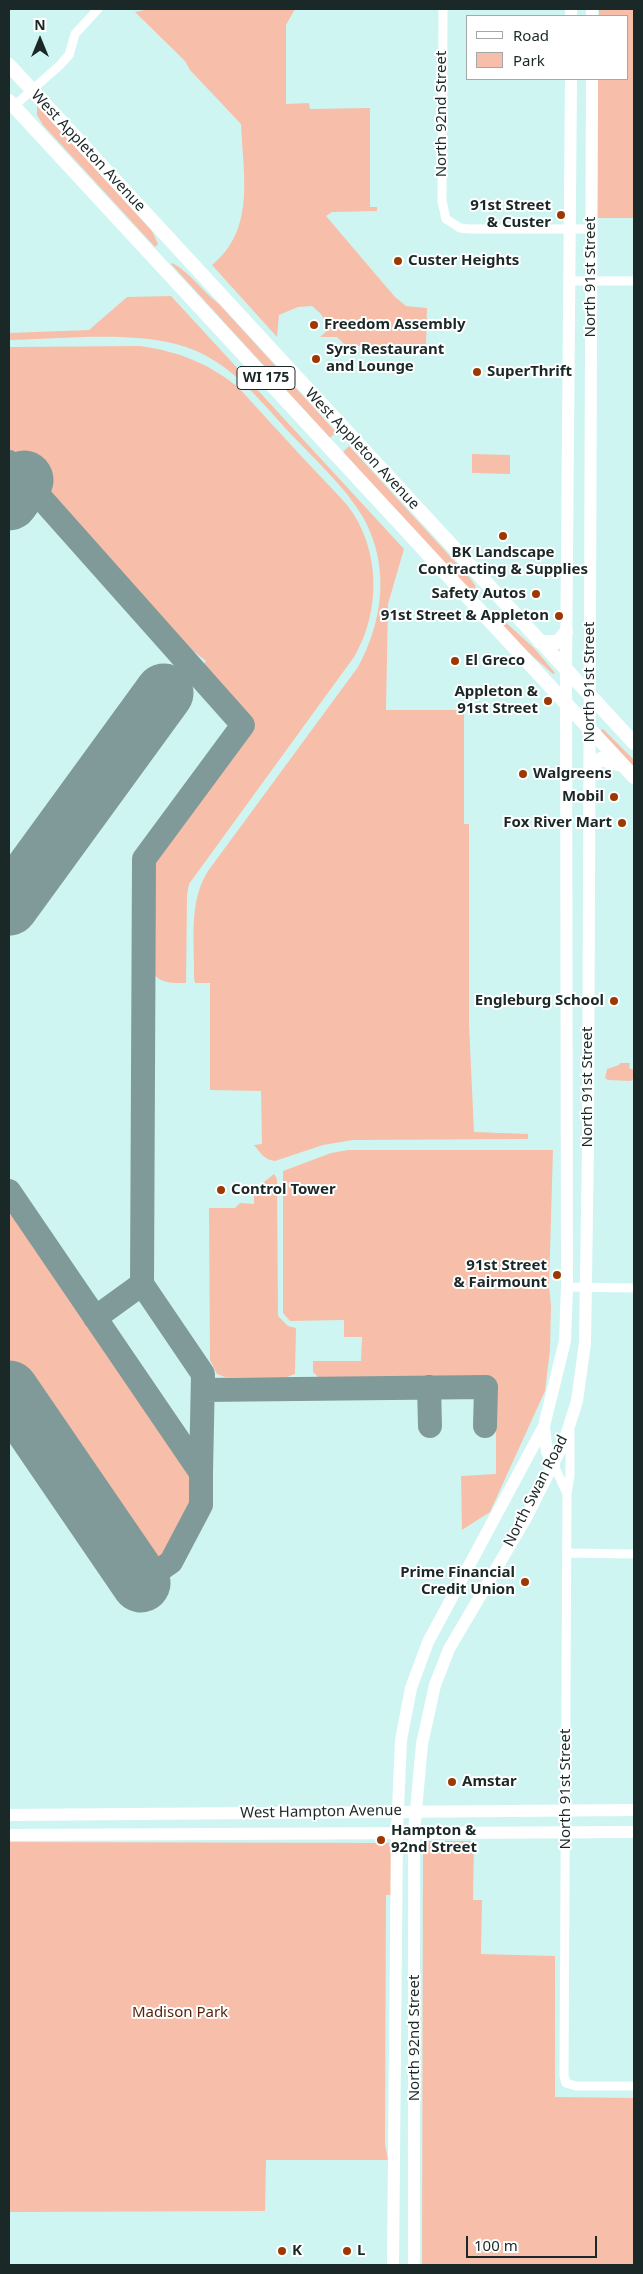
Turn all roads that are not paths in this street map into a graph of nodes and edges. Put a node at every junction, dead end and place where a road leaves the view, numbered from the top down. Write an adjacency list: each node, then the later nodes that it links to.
1 (98, 9): 6 (street)
2 (442, 9): 8 (street, North 92nd Street)
3 (9, 66): 6 (main road, West Appleton Avenue / WI 175)
4 (571, 80): 8 (main road, North 91st Street)
5 (592, 80): 9 (main road, North 91st Street)
6 (32, 91): 7 (street); 14 (main road, West Appleton Avenue / WI 175)
7 (11, 103): 17 (main road, West Appleton Avenue / WI 175)
8 (570, 229): 9 (street); 10 (main road, North 91st Street)
9 (591, 229): 11 (main road, North 91st Street)
10 (569, 281): 11 (street); 13 (main road, North 91st Street)
11 (591, 281): 12 (street); 16 (main road, North 91st Street)
12 (634, 281)
13 (566, 632): 14 (main road); 15 (main road, North 91st Street)
14 (540, 642): 15 (main road, West Appleton Avenue / WI 175)
15 (566, 670): 16 (main road, West Appleton Avenue / WI 175); 17 (main road, North 91st Street)
16 (589, 696): 18 (main road, North 91st Street); 19 (main road, West Appleton Avenue / WI 175)
17 (566, 704): 18 (main road, West Appleton Avenue / WI 175); 22 (main road, North 91st Street)
18 (590, 730): 20 (main road, North 91st Street); 21 (main road, West Appleton Avenue / WI 175)
19 (634, 743)
20 (590, 772): 21 (main road); 23 (main road, North 91st Street)
21 (629, 772)
22 (567, 1287): 23 (street); 26 (main road, North 91st Street)
23 (585, 1287): 24 (street); 25 (main road, North 91st Street)
24 (634, 1288)
25 (570, 1423): 27 (main road, North Swan Road); 28 (street, North 91st Street)
26 (544, 1426): 27 (main road); 32 (main road, North Swan Road)
27 (554, 1465): 28 (street, North 91st Street); 33 (main road, North Swan Road)
28 (567, 1494): 29 (street, North 91st Street)
29 (567, 1553): 30 (street); 34 (street, North 91st Street)
30 (634, 1554)
31 (634, 1810): 34 (main road, West Hampton Avenue)
32 (398, 1811): 33 (main road, West Hampton Avenue); 35 (main road, West Hampton Avenue); 36 (main road, North 92nd Street)
33 (416, 1811): 34 (main road, West Hampton Avenue); 37 (main road, North 92nd Street)
34 (566, 1811): 38 (street, North 91st Street)
35 (9, 1814)
36 (397, 1832): 37 (main road, West Hampton Avenue); 40 (main road, West Hampton Avenue); 42 (main road, North 92nd Street)
37 (414, 1832): 38 (main road, West Hampton Avenue); 43 (main road, North 92nd Street)
38 (566, 1832): 39 (main road, West Hampton Avenue); 41 (street, North 91st Street)
39 (634, 1832)
40 (9, 1835)
41 (634, 2086)
42 (393, 2265)
43 (414, 2265)

